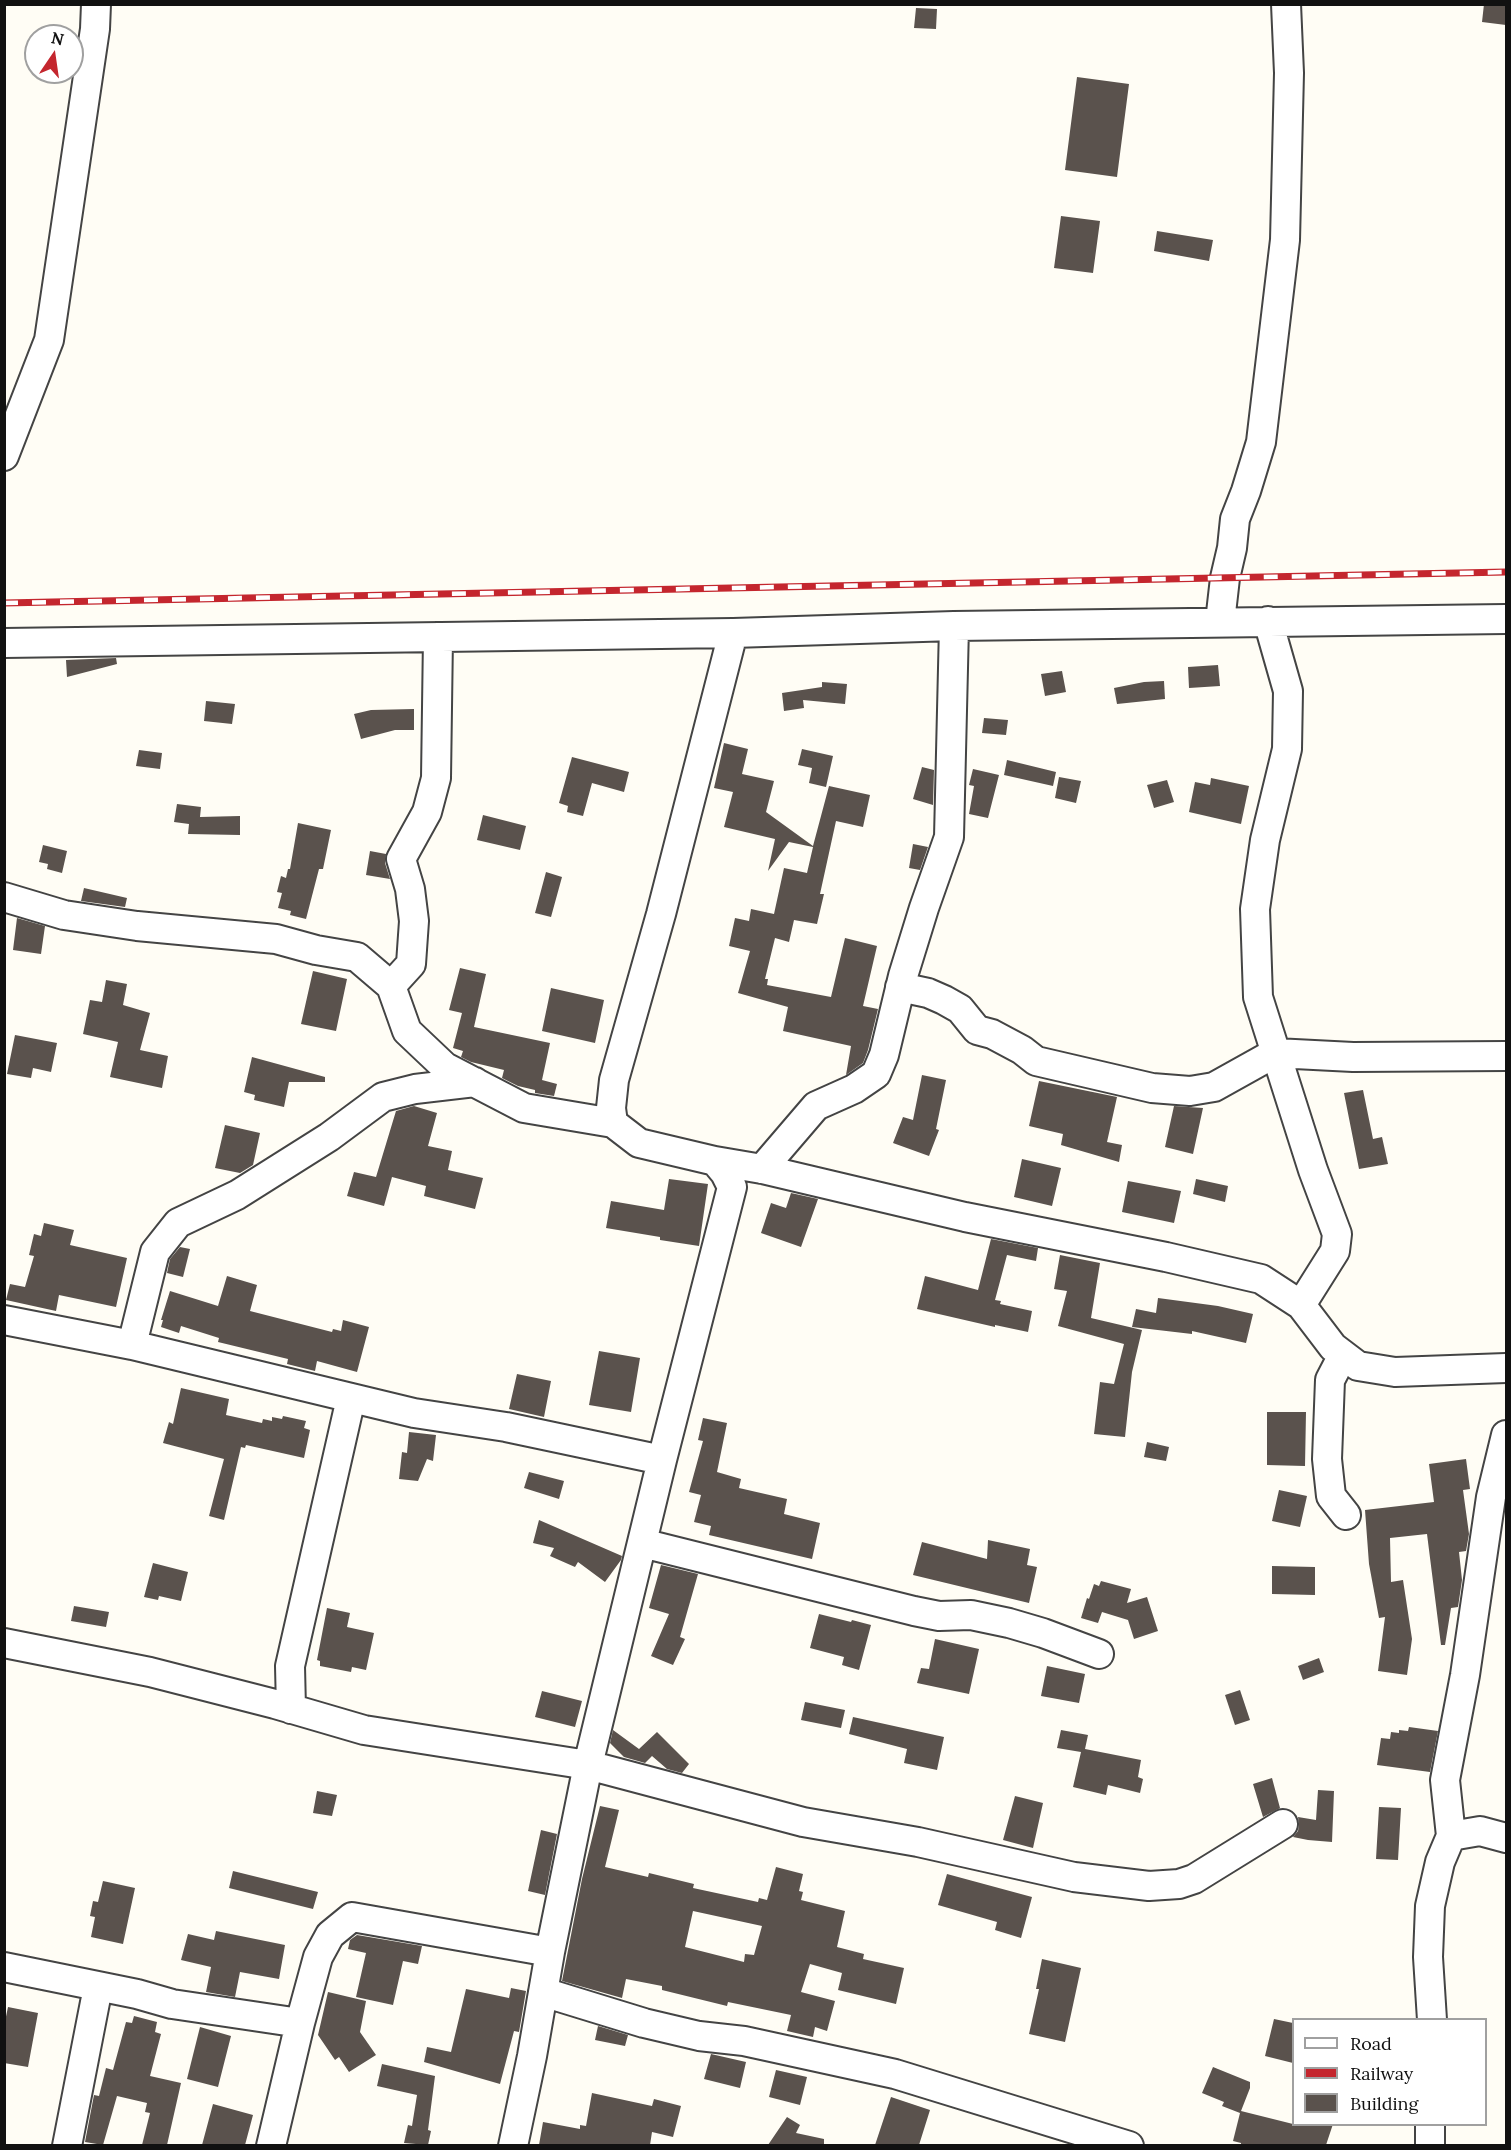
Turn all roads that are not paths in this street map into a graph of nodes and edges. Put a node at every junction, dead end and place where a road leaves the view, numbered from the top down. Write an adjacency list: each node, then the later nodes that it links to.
1 (96, 4): 3 (street)
2 (1286, 4): 6 (street)
3 (4, 456)
4 (1506, 619): 5 (street)
5 (1268, 621): 6 (street); 14 (street)
6 (1220, 622): 7 (street)
7 (954, 626): 8 (street); 13 (street)
8 (733, 633): 9 (street); 17 (street)
9 (438, 637): 10 (street); 12 (street)
10 (4, 643)
11 (4, 897): 12 (street)
12 (391, 986): 16 (street)
13 (900, 987): 14 (street); 19 (street)
14 (1275, 1053): 15 (street); 20 (street)
15 (1506, 1056)
16 (475, 1082): 17 (street); 22 (street)
17 (613, 1123): 18 (street)
18 (715, 1161): 19 (street); 27 (street)
19 (762, 1169): 20 (street)
20 (1301, 1305): 23 (street)
21 (4, 1320): 22 (street)
22 (132, 1345): 25 (street)
23 (1343, 1354): 24 (street); 28 (street)
24 (1506, 1368)
25 (351, 1398): 27 (street); 32 (street)
26 (1506, 1435): 35 (street)
27 (662, 1460): 29 (street)
28 (1346, 1515)
29 (642, 1543): 31 (street); 33 (street)
30 (4, 1643): 32 (street)
31 (1099, 1654)
32 (291, 1708): 33 (street)
33 (588, 1765): 34 (street); 37 (street)
34 (1283, 1824)
35 (1451, 1836): 36 (street); 41 (street)
36 (1506, 1838)
37 (550, 1952): 40 (street); 42 (street)
38 (4, 1967): 39 (street)
39 (98, 1987): 42 (street); 45 (street)
40 (543, 1992): 44 (street); 47 (street)
41 (1432, 2018)
42 (300, 2023): 46 (street)
43 (1430, 2126): 48 (street)
44 (1111, 2143)
45 (67, 2145)
46 (271, 2145)
47 (513, 2145)
48 (1430, 2145)

